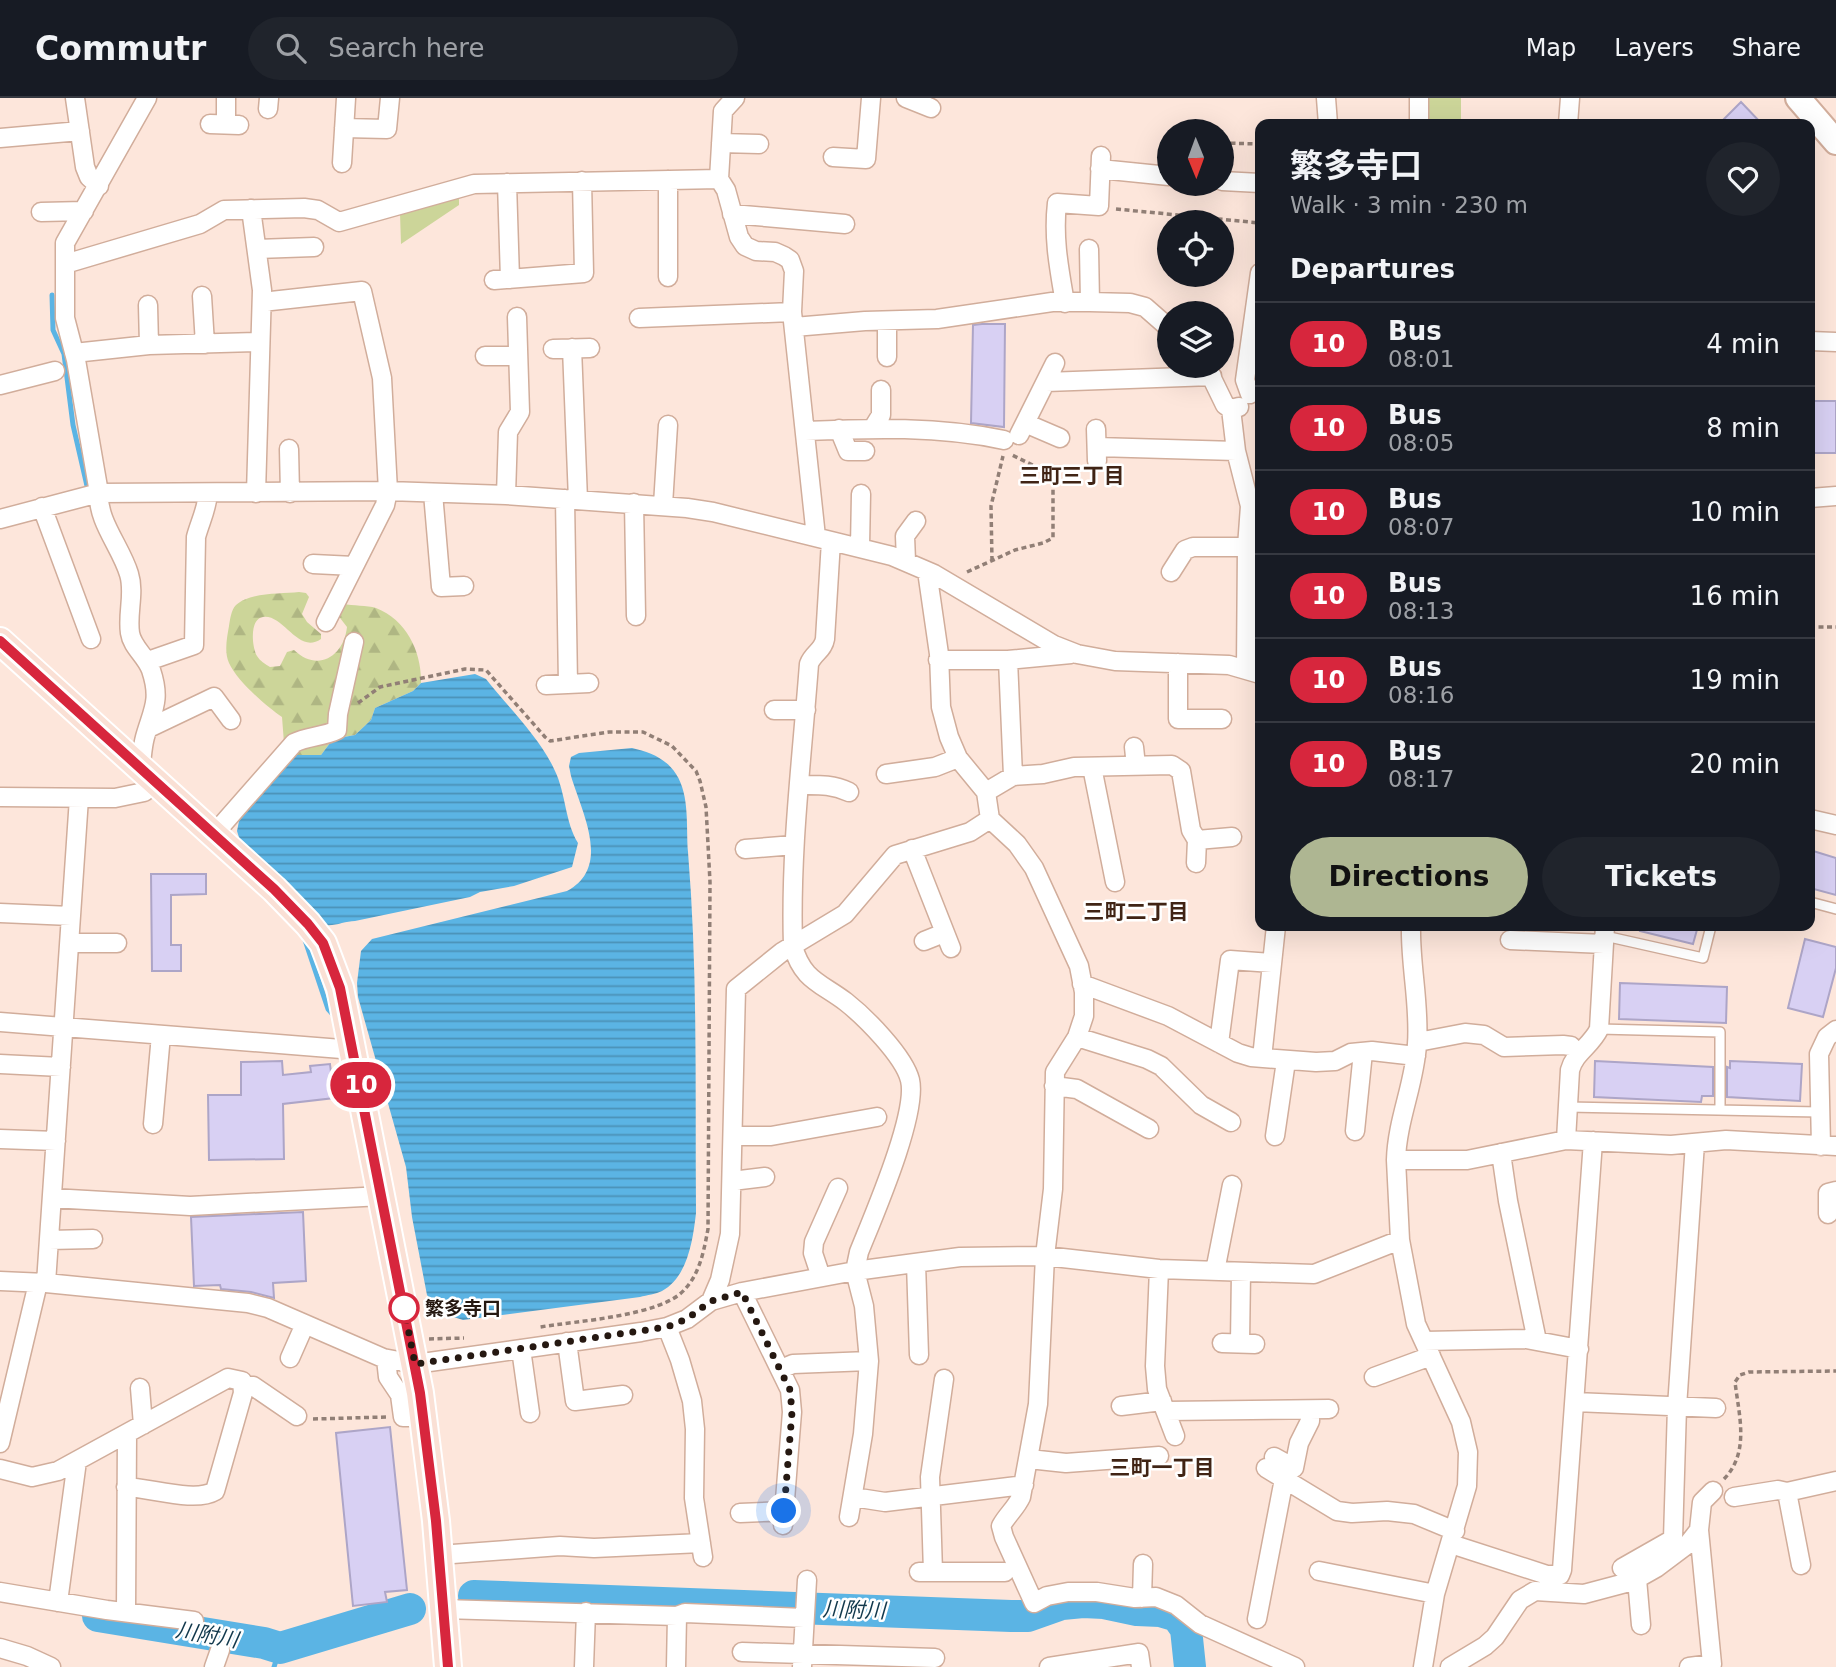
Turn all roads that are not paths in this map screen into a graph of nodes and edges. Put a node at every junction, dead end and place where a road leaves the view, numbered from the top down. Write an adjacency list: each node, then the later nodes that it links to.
1 (75, 98): 20 (street)
2 (147, 98): 34 (street)
3 (226, 98): 18 (street)
4 (346, 98): 19 (street)
5 (390, 98): 19 (street)
6 (735, 98): 23 (street)
7 (871, 98): 25 (street)
8 (906, 98): 13 (street)
9 (1419, 98): 15 (street)
10 (1570, 98): 16 (street)
11 (1798, 98): 17 (main road)
12 (1331, 99): 14 (street)
13 (931, 108)
14 (1329, 119)
15 (1419, 119)
16 (1568, 119)
17 (1828, 123): 22 (main road)
18 (225, 124)
19 (344, 128): 26 (street)
20 (80, 131): 21 (street); 34 (street)
21 (0, 138)
22 (1836, 142)
23 (721, 143): 24 (street); 28 (street)
24 (759, 144)
25 (833, 158)
26 (342, 163)
27 (1157, 174): 48 (street)
28 (719, 179): 29 (street); 38 (street)
29 (667, 180): 30 (street); 44 (street)
30 (582, 181): 32 (street); 32 (street)
31 (1234, 182): 33 (street)
32 (508, 183): 35 (street)
33 (1255, 183)
34 (99, 186): 36 (street)
35 (251, 209): 41 (street); 43 (street)
36 (84, 211): 37 (street); 43 (street)
37 (41, 212)
38 (732, 214): 39 (street); 54 (street)
39 (845, 224)
40 (314, 247): 41 (street)
41 (257, 249): 46 (street)
42 (1089, 249): 47 (street)
43 (65, 264): 62 (street)
44 (668, 277)
45 (202, 296): 59 (street)
46 (262, 302): 57 (street); 85 (street)
47 (1090, 302): 48 (street); 52 (street)
48 (1065, 303): 55 (street)
49 (148, 306): 60 (street)
50 (1255, 309): 73 (street)
51 (517, 317): 64 (street)
52 (1157, 317)
53 (639, 318): 54 (street)
54 (793, 320): 55 (street); 78 (street)
55 (887, 321): 65 (street)
56 (1815, 341): 58 (street)
57 (260, 342): 59 (street); 88 (street)
58 (1836, 342)
59 (205, 344): 60 (street)
60 (149, 345): 62 (street)
61 (553, 349): 95 (street)
62 (74, 353): 86 (street)
63 (485, 356): 64 (street)
64 (518, 356): 92 (street)
65 (887, 357)
66 (1055, 363): 70 (street)
67 (55, 371): 71 (street)
68 (1157, 375): 70 (street)
69 (1212, 378): 74 (street)
70 (1046, 382): 79 (street)
71 (0, 385)
72 (881, 390): 76 (street)
73 (1255, 390): 74 (street)
74 (1231, 409): 84 (street)
75 (668, 425): 97 (street)
76 (873, 428): 77 (street); 79 (street)
77 (839, 429): 78 (street); 83 (street)
78 (805, 431): 101 (street)
79 (1016, 433): 80 (street)
80 (1060, 438)
81 (1097, 446): 84 (street)
82 (289, 449): 89 (street)
83 (865, 451)
84 (1236, 451): 103 (street)
85 (388, 491): 89 (street); 90 (street); 106 (street)
86 (99, 493): 87 (street); 98 (street); 118 (street)
87 (208, 493): 88 (street); 118 (street)
88 (256, 493): 89 (street)
89 (290, 493)
90 (433, 493): 92 (street); 109 (street)
91 (861, 494): 102 (street)
92 (506, 495): 95 (street)
93 (1836, 496): 94 (street)
94 (1815, 498)
95 (572, 499): 96 (street); 121 (street)
96 (634, 503): 97 (street); 110 (street)
97 (663, 506): 101 (street)
98 (41, 508): 99 (street); 112 (street)
99 (0, 519)
100 (916, 521): 104 (street)
101 (823, 539): 102 (street); 125 (street)
102 (860, 547): 104 (street)
103 (1247, 547): 108 (street); 120 (street)
104 (906, 561): 107 (street)
105 (313, 564): 106 (street)
106 (354, 566): 111 (street)
107 (931, 572): 115 (street); 116 (street)
108 (1171, 572)
109 (464, 586)
110 (636, 616)
111 (326, 622)
112 (91, 639)
113 (0, 641): 135 (main road)
114 (354, 642): 144 (street)
115 (1077, 654): 117 (street); 119 (street)
116 (938, 660): 117 (street); 130 (street)
117 (1008, 660): 134 (street)
118 (148, 661): 128 (street)
119 (1178, 663): 120 (street); 126 (street)
120 (1253, 671)
121 (568, 684): 122 (street); 123 (street)
122 (589, 684)
123 (546, 685)
124 (775, 710): 125 (street)
125 (806, 710): 136 (street)
126 (1222, 719)
127 (231, 720): 128 (street)
128 (149, 728): 135 (street)
129 (1134, 747): 131 (street)
130 (958, 758): 133 (street); 138 (street)
131 (1136, 766): 132 (street); 146 (street)
132 (1092, 767): 134 (street); 151 (street)
133 (886, 774)
134 (1013, 776): 138 (street)
135 (148, 777): 140 (street); 144 (main road)
136 (800, 785): 137 (street); 147 (street)
137 (849, 792)
138 (986, 792): 141 (street)
139 (0, 797): 140 (street)
140 (79, 798): 155 (street)
141 (990, 819): 149 (street); 166 (street)
142 (1815, 820): 143 (street)
143 (1836, 825)
144 (214, 834): 175 (main road)
145 (1232, 837): 146 (street)
146 (1197, 840): 150 (street)
147 (794, 845): 148 (street); 164 (street)
148 (745, 849)
149 (912, 849): 161 (street); 164 (street)
150 (1196, 863)
151 (1115, 882)
152 (1815, 903): 153 (lane)
153 (1836, 909)
154 (0, 913): 155 (street)
155 (71, 916): 162 (street)
156 (1275, 931): 165 (street)
157 (1410, 931): 174 (street)
158 (1710, 931): 159 (lane)
159 (1605, 935): 160 (street); 169 (street)
160 (1510, 940)
161 (924, 941)
162 (70, 943): 163 (street); 168 (street)
163 (117, 943)
164 (793, 946): 191 (street); 215 (street)
165 (1272, 963): 173 (street); 178 (street)
166 (1082, 984): 172 (street); 173 (street)
167 (0, 1022): 168 (street)
168 (64, 1027): 171 (street); 181 (street)
169 (1599, 1029): 177 (street); 184 (lane)
170 (1836, 1030): 185 (street)
171 (161, 1035): 175 (street); 188 (street)
172 (1077, 1037): 182 (street); 187 (street)
173 (1219, 1043): 178 (street)
174 (1417, 1049): 176 (street); 177 (street); 200 (street)
175 (354, 1050): 206 (main road)
176 (1363, 1052): 179 (street); 190 (street)
177 (1578, 1053): 183 (street)
178 (1262, 1058): 179 (street)
179 (1286, 1060): 192 (street)
180 (0, 1064): 181 (street)
181 (61, 1067): 195 (street)
182 (1054, 1086): 189 (street); 212 (street)
183 (1568, 1107): 184 (lane); 194 (street)
184 (1720, 1110): 185 (lane)
185 (1820, 1112): 198 (street)
186 (877, 1117): 191 (street)
187 (1231, 1122)
188 (153, 1124)
189 (1149, 1129)
190 (1355, 1131)
191 (733, 1136): 202 (street)
192 (1275, 1136)
193 (0, 1139): 195 (street)
194 (1566, 1140): 196 (street); 199 (street)
195 (56, 1141): 207 (street)
196 (1593, 1142): 197 (street); 230 (street)
197 (1695, 1143): 198 (street); 246 (street)
198 (1828, 1146)
199 (1502, 1153): 200 (street); 225 (street)
200 (1396, 1160): 211 (street)
201 (765, 1177): 202 (street)
202 (732, 1181): 222 (street)
203 (1232, 1185): 216 (street)
204 (838, 1188): 218 (street)
205 (1836, 1191): 208 (street)
206 (382, 1196): 207 (street); 235 (main road)
207 (52, 1198): 210 (street)
208 (1828, 1214)
209 (93, 1239): 210 (street)
210 (49, 1240): 220 (street)
211 (1400, 1240): 217 (street); 228 (street)
212 (1045, 1256): 213 (street); 214 (street); 256 (street)
213 (916, 1263): 215 (street); 231 (street)
214 (1159, 1269): 216 (street); 245 (street)
215 (855, 1271): 218 (street); 234 (street)
216 (1215, 1271): 217 (street)
217 (1241, 1272): 227 (street)
218 (821, 1277): 221 (street)
219 (0, 1281): 220 (street)
220 (42, 1283): 223 (street); 242 (street)
221 (742, 1292): 222 (street); 236 (street)
222 (711, 1301): 224 (street)
223 (305, 1324): 232 (street); 233 (street)
224 (667, 1327): 226 (street); 272 (street)
225 (1537, 1341): 228 (street); 230 (street)
226 (567, 1342): 229 (street); 241 (street)
227 (1239, 1343)
228 (1428, 1348): 237 (street); 271 (street)
229 (521, 1349): 235 (street); 248 (street)
230 (1579, 1349): 243 (street)
231 (919, 1354)
232 (290, 1358)
233 (386, 1359): 235 (street); 250 (street)
234 (869, 1361): 236 (street); 266 (street)
235 (415, 1364): 250 (main road)
236 (780, 1369): 268 (street)
237 (1374, 1377)
238 (944, 1379): 265 (street)
239 (244, 1385): 249 (street); 251 (street); 262 (street)
240 (140, 1388): 251 (street)
241 (623, 1395)
242 (6, 1396): 254 (street)
243 (1575, 1402): 246 (street); 271 (street)
244 (1121, 1406): 245 (street)
245 (1164, 1406): 253 (street); 259 (street)
246 (1677, 1406): 247 (street); 275 (street)
247 (1716, 1408)
248 (530, 1413)
249 (298, 1416)
250 (413, 1417): 272 (main road)
251 (143, 1425): 252 (street)
252 (127, 1434): 257 (street); 262 (street)
253 (1175, 1436)
254 (0, 1443)
255 (1159, 1457): 256 (street)
256 (1029, 1459): 261 (street)
257 (77, 1461): 258 (street); 284 (street)
258 (0, 1469)
259 (1284, 1479): 271 (street); 283 (street)
260 (1836, 1481): 264 (street)
261 (1024, 1485): 265 (street); 282 (street)
262 (126, 1487): 286 (street)
263 (1713, 1491): 270 (street)
264 (1787, 1492): 267 (street); 274 (street)
265 (929, 1496): 266 (street); 277 (street)
266 (853, 1497): 269 (street)
267 (1734, 1497)
268 (740, 1513)
269 (849, 1517)
270 (1699, 1530): 278 (street); 306 (street)
271 (1453, 1538): 281 (street)
272 (439, 1555): 285 (main road)
273 (1143, 1564): 282 (street)
274 (1801, 1565)
275 (1622, 1568)
276 (1319, 1571): 281 (street)
277 (995, 1577)
278 (1637, 1578): 291 (street); 305 (street)
279 (807, 1580): 288 (street)
280 (0, 1592): 284 (street)
281 (1436, 1594): 304 (street)
282 (1142, 1598): 303 (street)
283 (1242, 1599)
284 (58, 1602): 286 (street)
285 (443, 1609): 287 (street); 298 (main road)
286 (126, 1612): 290 (street)
287 (586, 1612): 289 (street); 299 (street)
288 (805, 1612): 289 (street); 294 (street)
289 (677, 1616): 300 (street)
290 (194, 1621)
291 (1641, 1625)
292 (0, 1648): 297 (street)
293 (742, 1652): 294 (street)
294 (802, 1661): 296 (street)
295 (927, 1661): 296 (street)
296 (866, 1662)
297 (51, 1667)
298 (447, 1667)
299 (584, 1667)
300 (676, 1667)
301 (1049, 1667): 302 (street)
302 (1141, 1667)
303 (1295, 1667)
304 (1423, 1667)
305 (1450, 1667)
306 (1689, 1667)

